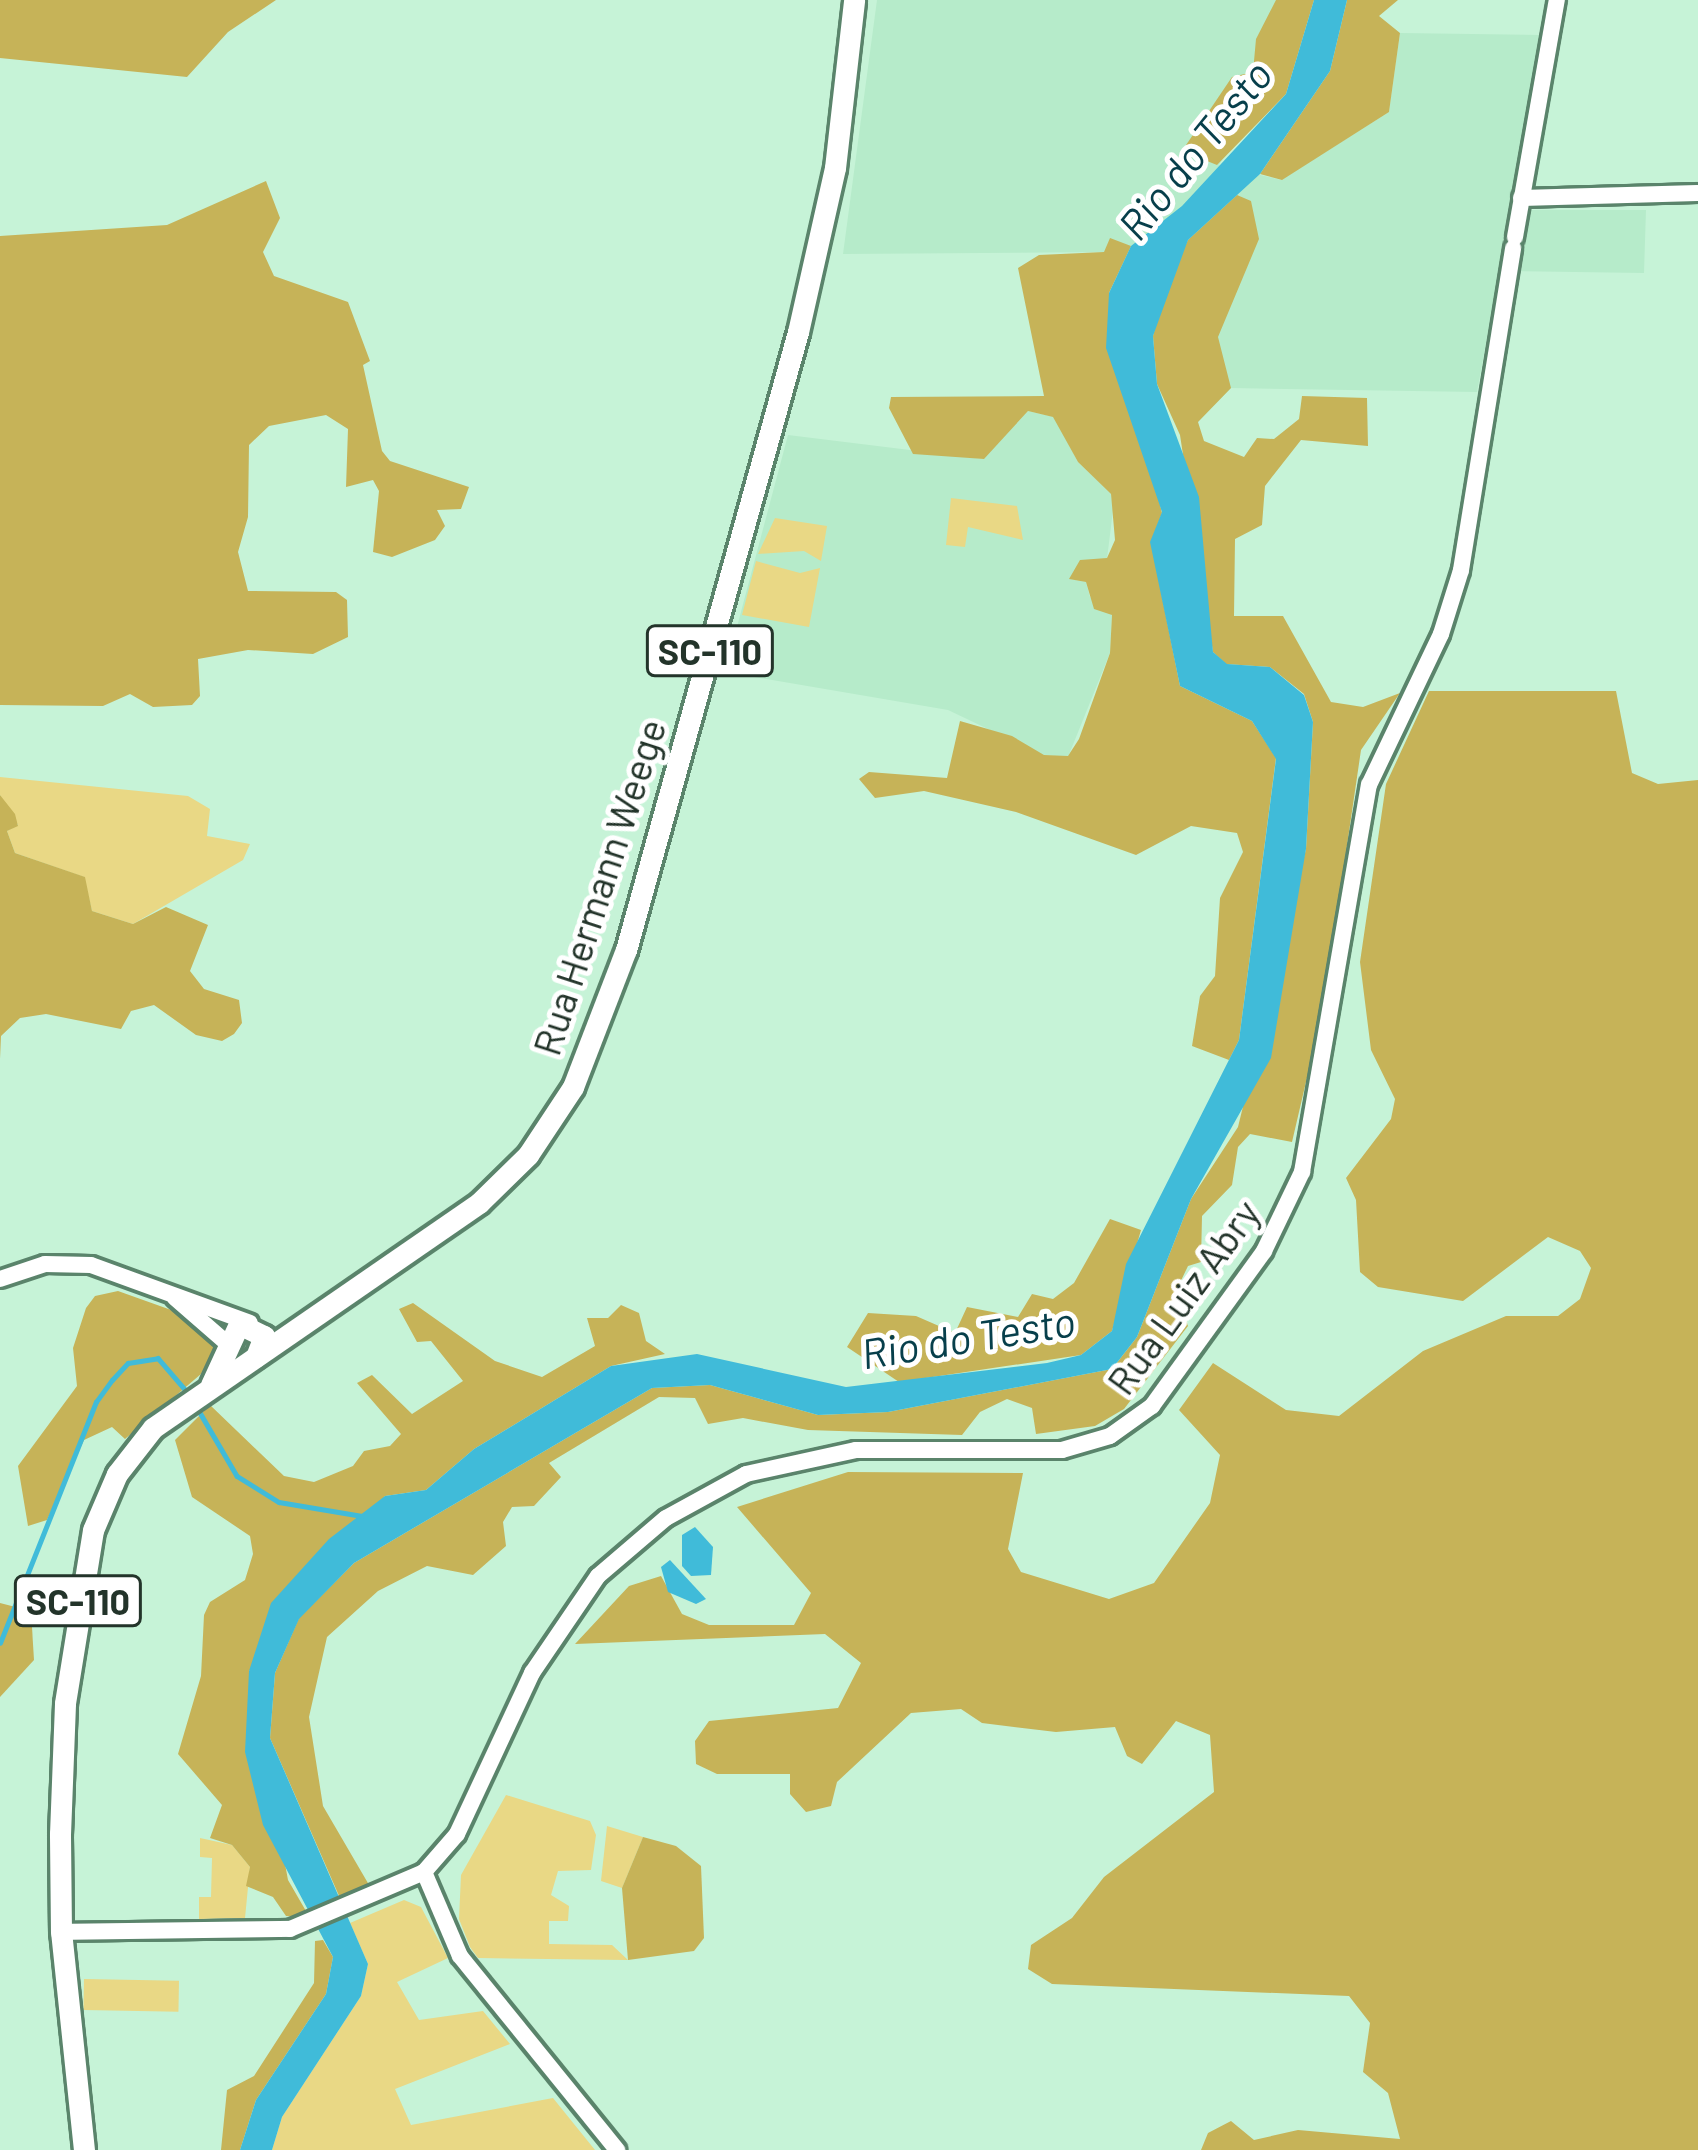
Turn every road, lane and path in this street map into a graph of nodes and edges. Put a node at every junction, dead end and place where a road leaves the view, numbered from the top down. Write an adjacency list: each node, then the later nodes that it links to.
1 (854, 0): 8 (main road, Rua Hermann Weege / SC-110)
2 (1557, 0): 4 (street, Rua Luiz Abry)
3 (1698, 193): 4 (street)
4 (1521, 198): 12 (street, Rua Luiz Abry)
5 (0, 1279): 6 (street)
6 (155, 1283): 7 (street); 9 (street)
7 (254, 1324): 8 (main road); 9 (main road); 10 (main road)
8 (300, 1326): 10 (main road, Rua Hermann Weege / SC-110)
9 (228, 1344): 10 (main road); 11 (main road, SC-110)
10 (256, 1357): 11 (main road, Rua Hermann Weege / SC-110)
11 (199, 1394): 13 (main road, SC-110)
12 (424, 1872): 13 (street); 15 (street)
13 (61, 1933): 14 (main road, SC-110)
14 (84, 2150)
15 (617, 2150)

